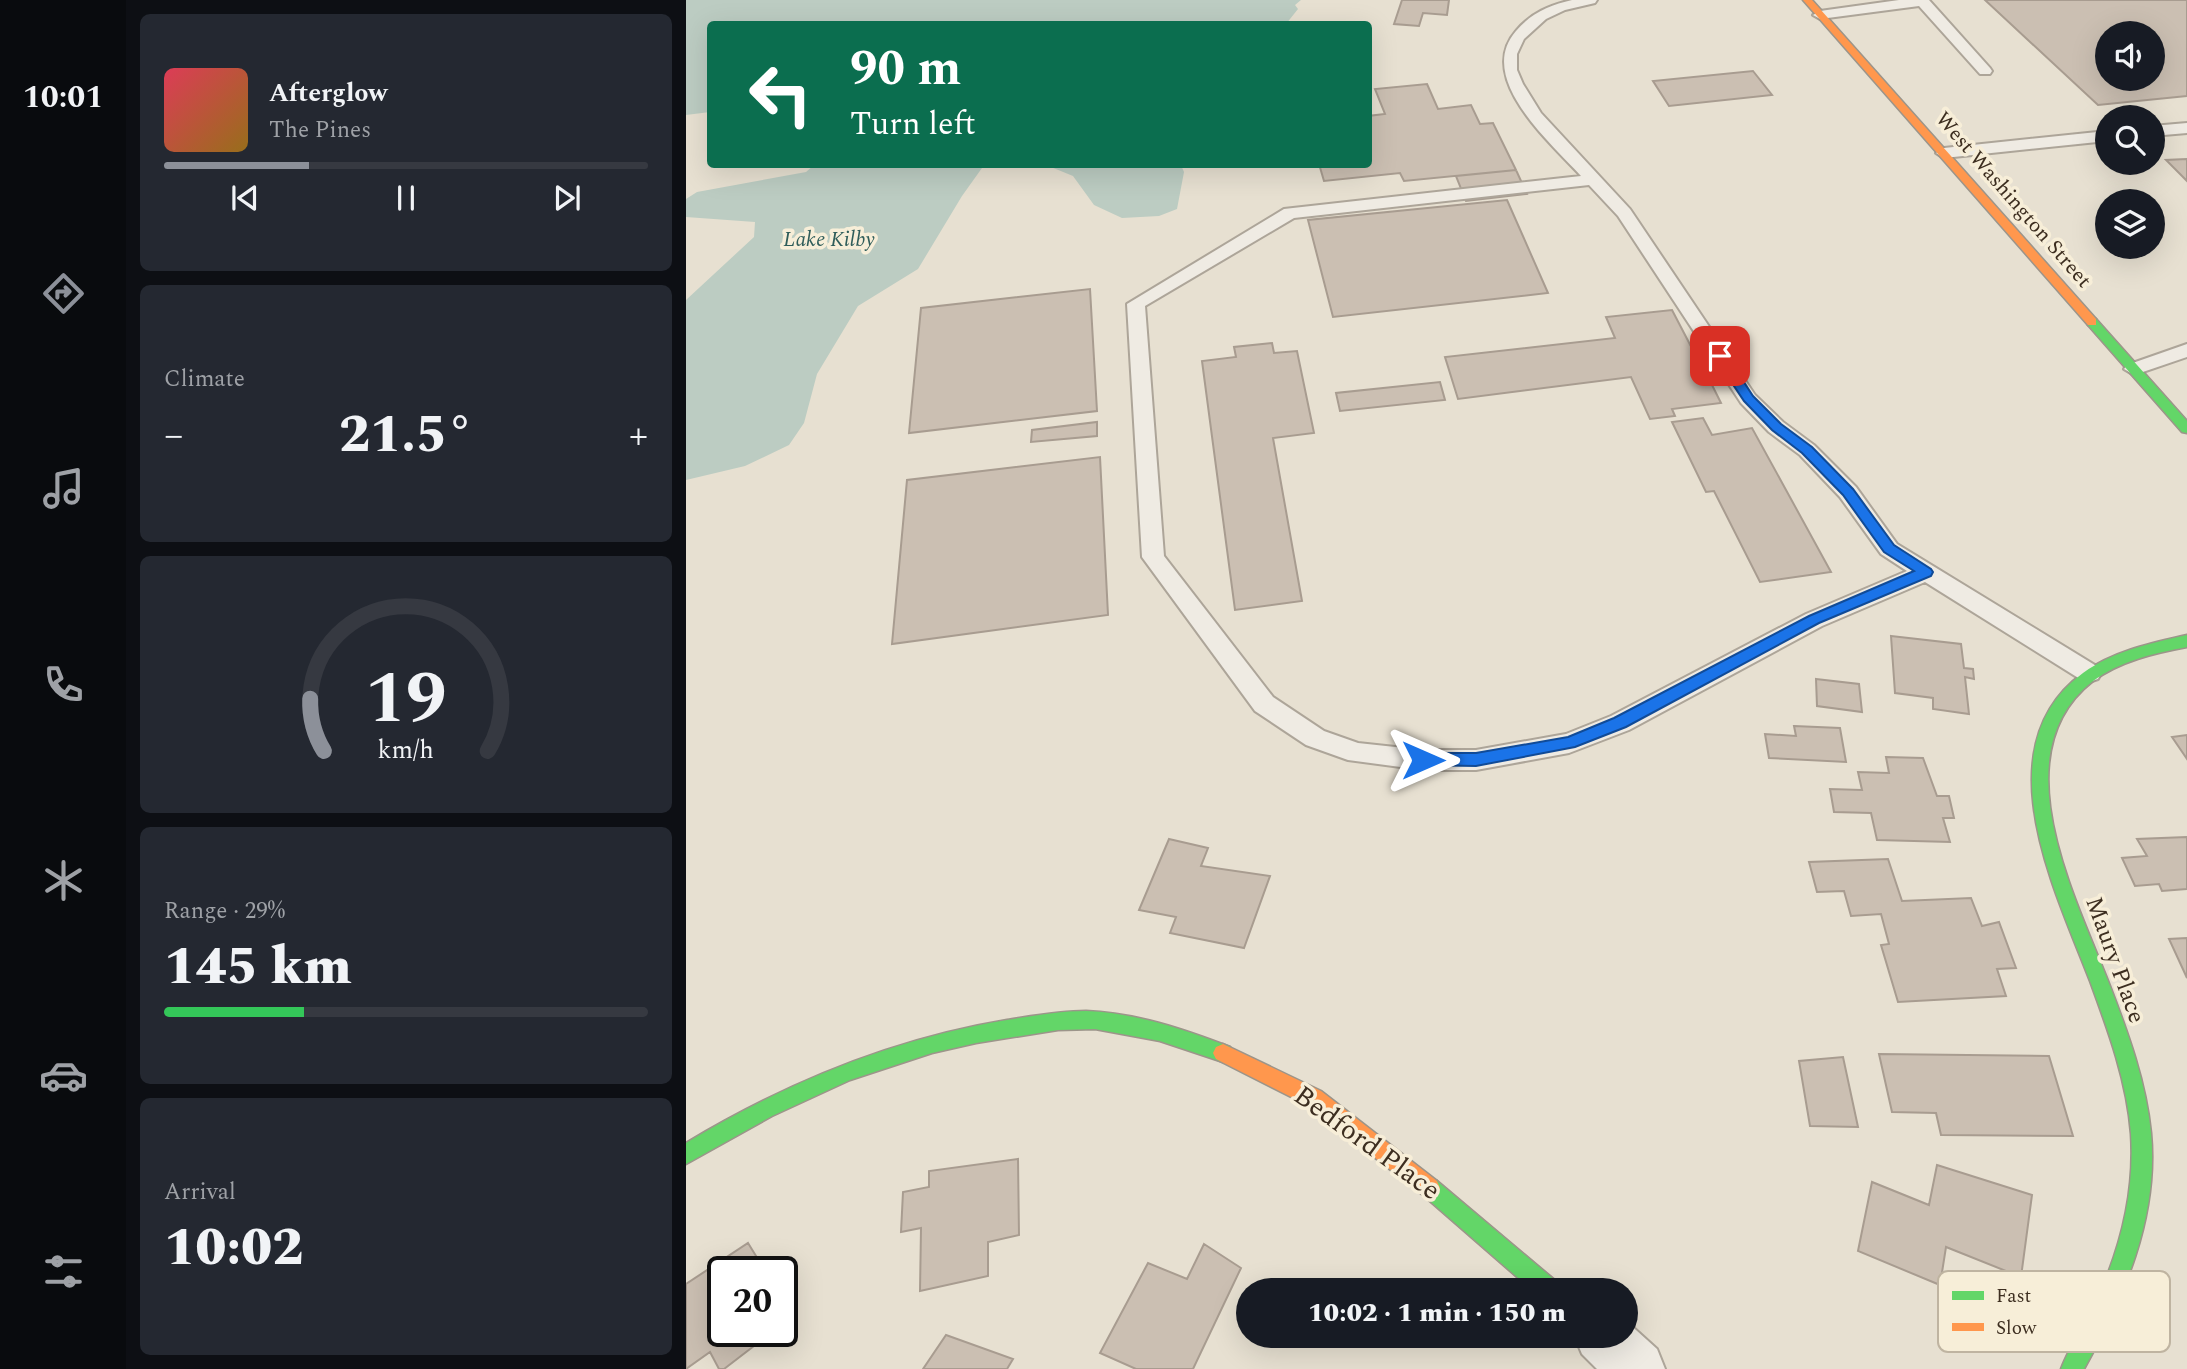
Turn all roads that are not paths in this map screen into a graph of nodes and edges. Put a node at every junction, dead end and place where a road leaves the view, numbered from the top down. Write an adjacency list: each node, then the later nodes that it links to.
1 (1590, 0): 10 (lane)
2 (1807, 0): 4 (street, West Washington Street)
3 (1921, 1): 4 (lane); 5 (lane)
4 (1820, 15): 9 (street, West Washington Street)
5 (1984, 71)
6 (2187, 128): 7 (lane)
7 (2165, 130)
8 (2095, 137): 9 (lane)
9 (1944, 153): 12 (street, West Washington Street)
10 (1595, 179): 14 (lane); 14 (lane)
11 (2187, 350): 12 (lane)
12 (2134, 369): 13 (street, West Washington Street)
13 (2187, 429)
14 (1926, 572): 16 (lane)
15 (2187, 641): 16 (street, Maury Place)
16 (2089, 673): 18 (street, Maury Place)
17 (686, 1154): 19 (street, Bedford Place)
18 (2119, 1271)
19 (1535, 1278)
20 (1615, 1348): 22 (street)
21 (2080, 1352): 23 (street, Maury Place)
22 (1637, 1369)
23 (2072, 1369)

